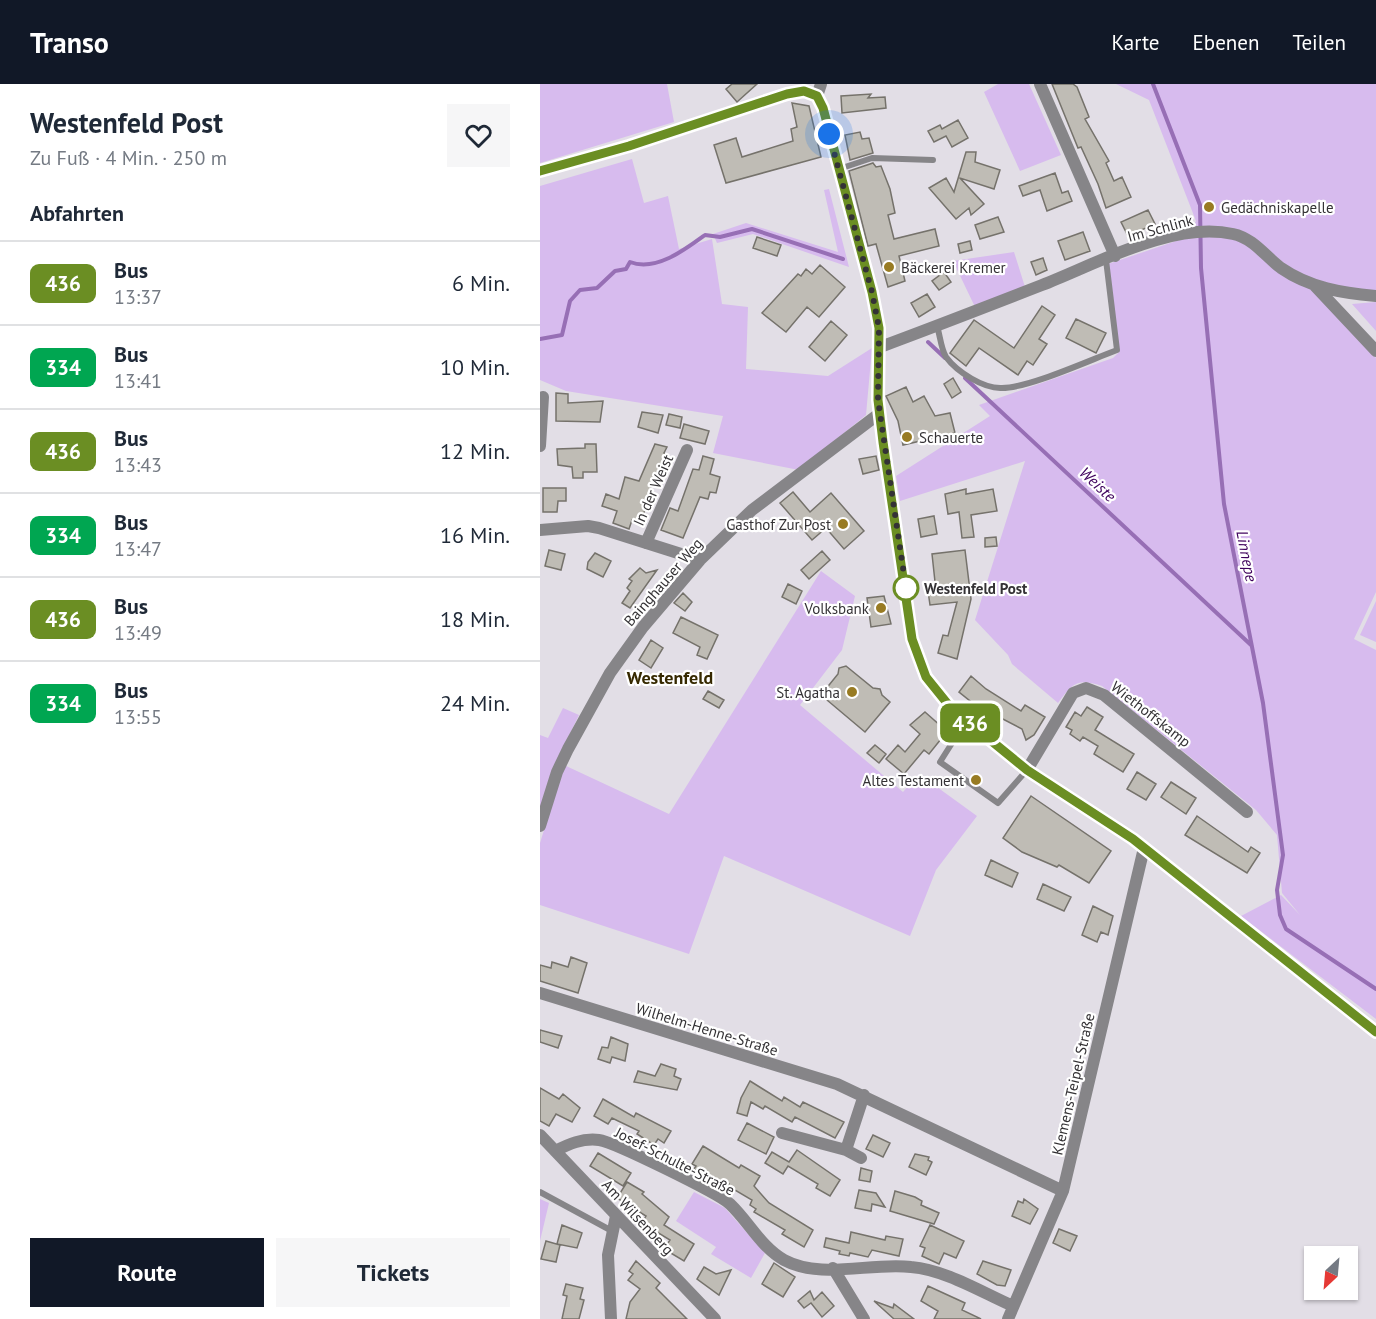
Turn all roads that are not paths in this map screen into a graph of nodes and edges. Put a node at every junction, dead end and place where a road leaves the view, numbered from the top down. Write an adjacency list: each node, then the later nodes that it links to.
1 (1040, 84): 6 (street, Im Schlink)
2 (819, 90): 4 (main road); 5 (main road)
3 (933, 160): 4 (lane)
4 (838, 169): 10 (main road)
5 (540, 171)
6 (1110, 258): 7 (street, Im Schlink); 9 (street, Im Schlink); 9 (lane)
7 (1315, 286): 8 (street, Im Schlink); 11 (street)
8 (1376, 296)
9 (937, 326): 10 (street, Im Schlink)
10 (880, 347): 13 (main road)
11 (1376, 351)
12 (543, 397): 14 (street)
13 (880, 413): 18 (street, Bainghauser Weg); 19 (main road)
14 (540, 446)
15 (687, 450): 17 (street, In der Weist)
16 (540, 530): 17 (street, In der Weist)
17 (646, 543): 18 (street, In der Weist)
18 (699, 560): 22 (street, Bainghauser Weg)
19 (967, 720): 20 (main road); 20 (lane)
20 (1027, 770): 21 (street, Wiethoffskamp); 23 (main road)
21 (1247, 812)
22 (540, 826)
23 (1144, 848): 25 (main road); 32 (street, Klemens-Teipel-Straße)
24 (540, 993): 26 (street, Wilhelm-Henne-Straße)
25 (1376, 1032)
26 (864, 1095): 30 (street); 32 (street, Wilhelm-Henne-Straße)
27 (782, 1133): 30 (street)
28 (540, 1136): 29 (street, Am Wilsenberg)
29 (555, 1150): 34 (street, Am Wilsenberg); 36 (street, Josef-Schulte-Straße)
30 (846, 1150): 31 (street)
31 (861, 1158)
32 (1062, 1191): 37 (street, Klemens-Teipel-Straße)
33 (540, 1192): 35 (lane)
34 (616, 1216): 35 (street); 39 (street, Am Wilsenberg)
35 (612, 1231): 38 (street)
36 (833, 1268): 37 (street, Josef-Schulte-Straße); 40 (street)
37 (1013, 1306): 41 (street, Klemens-Teipel-Straße)
38 (611, 1319)
39 (715, 1319)
40 (864, 1319)
41 (1008, 1319)

